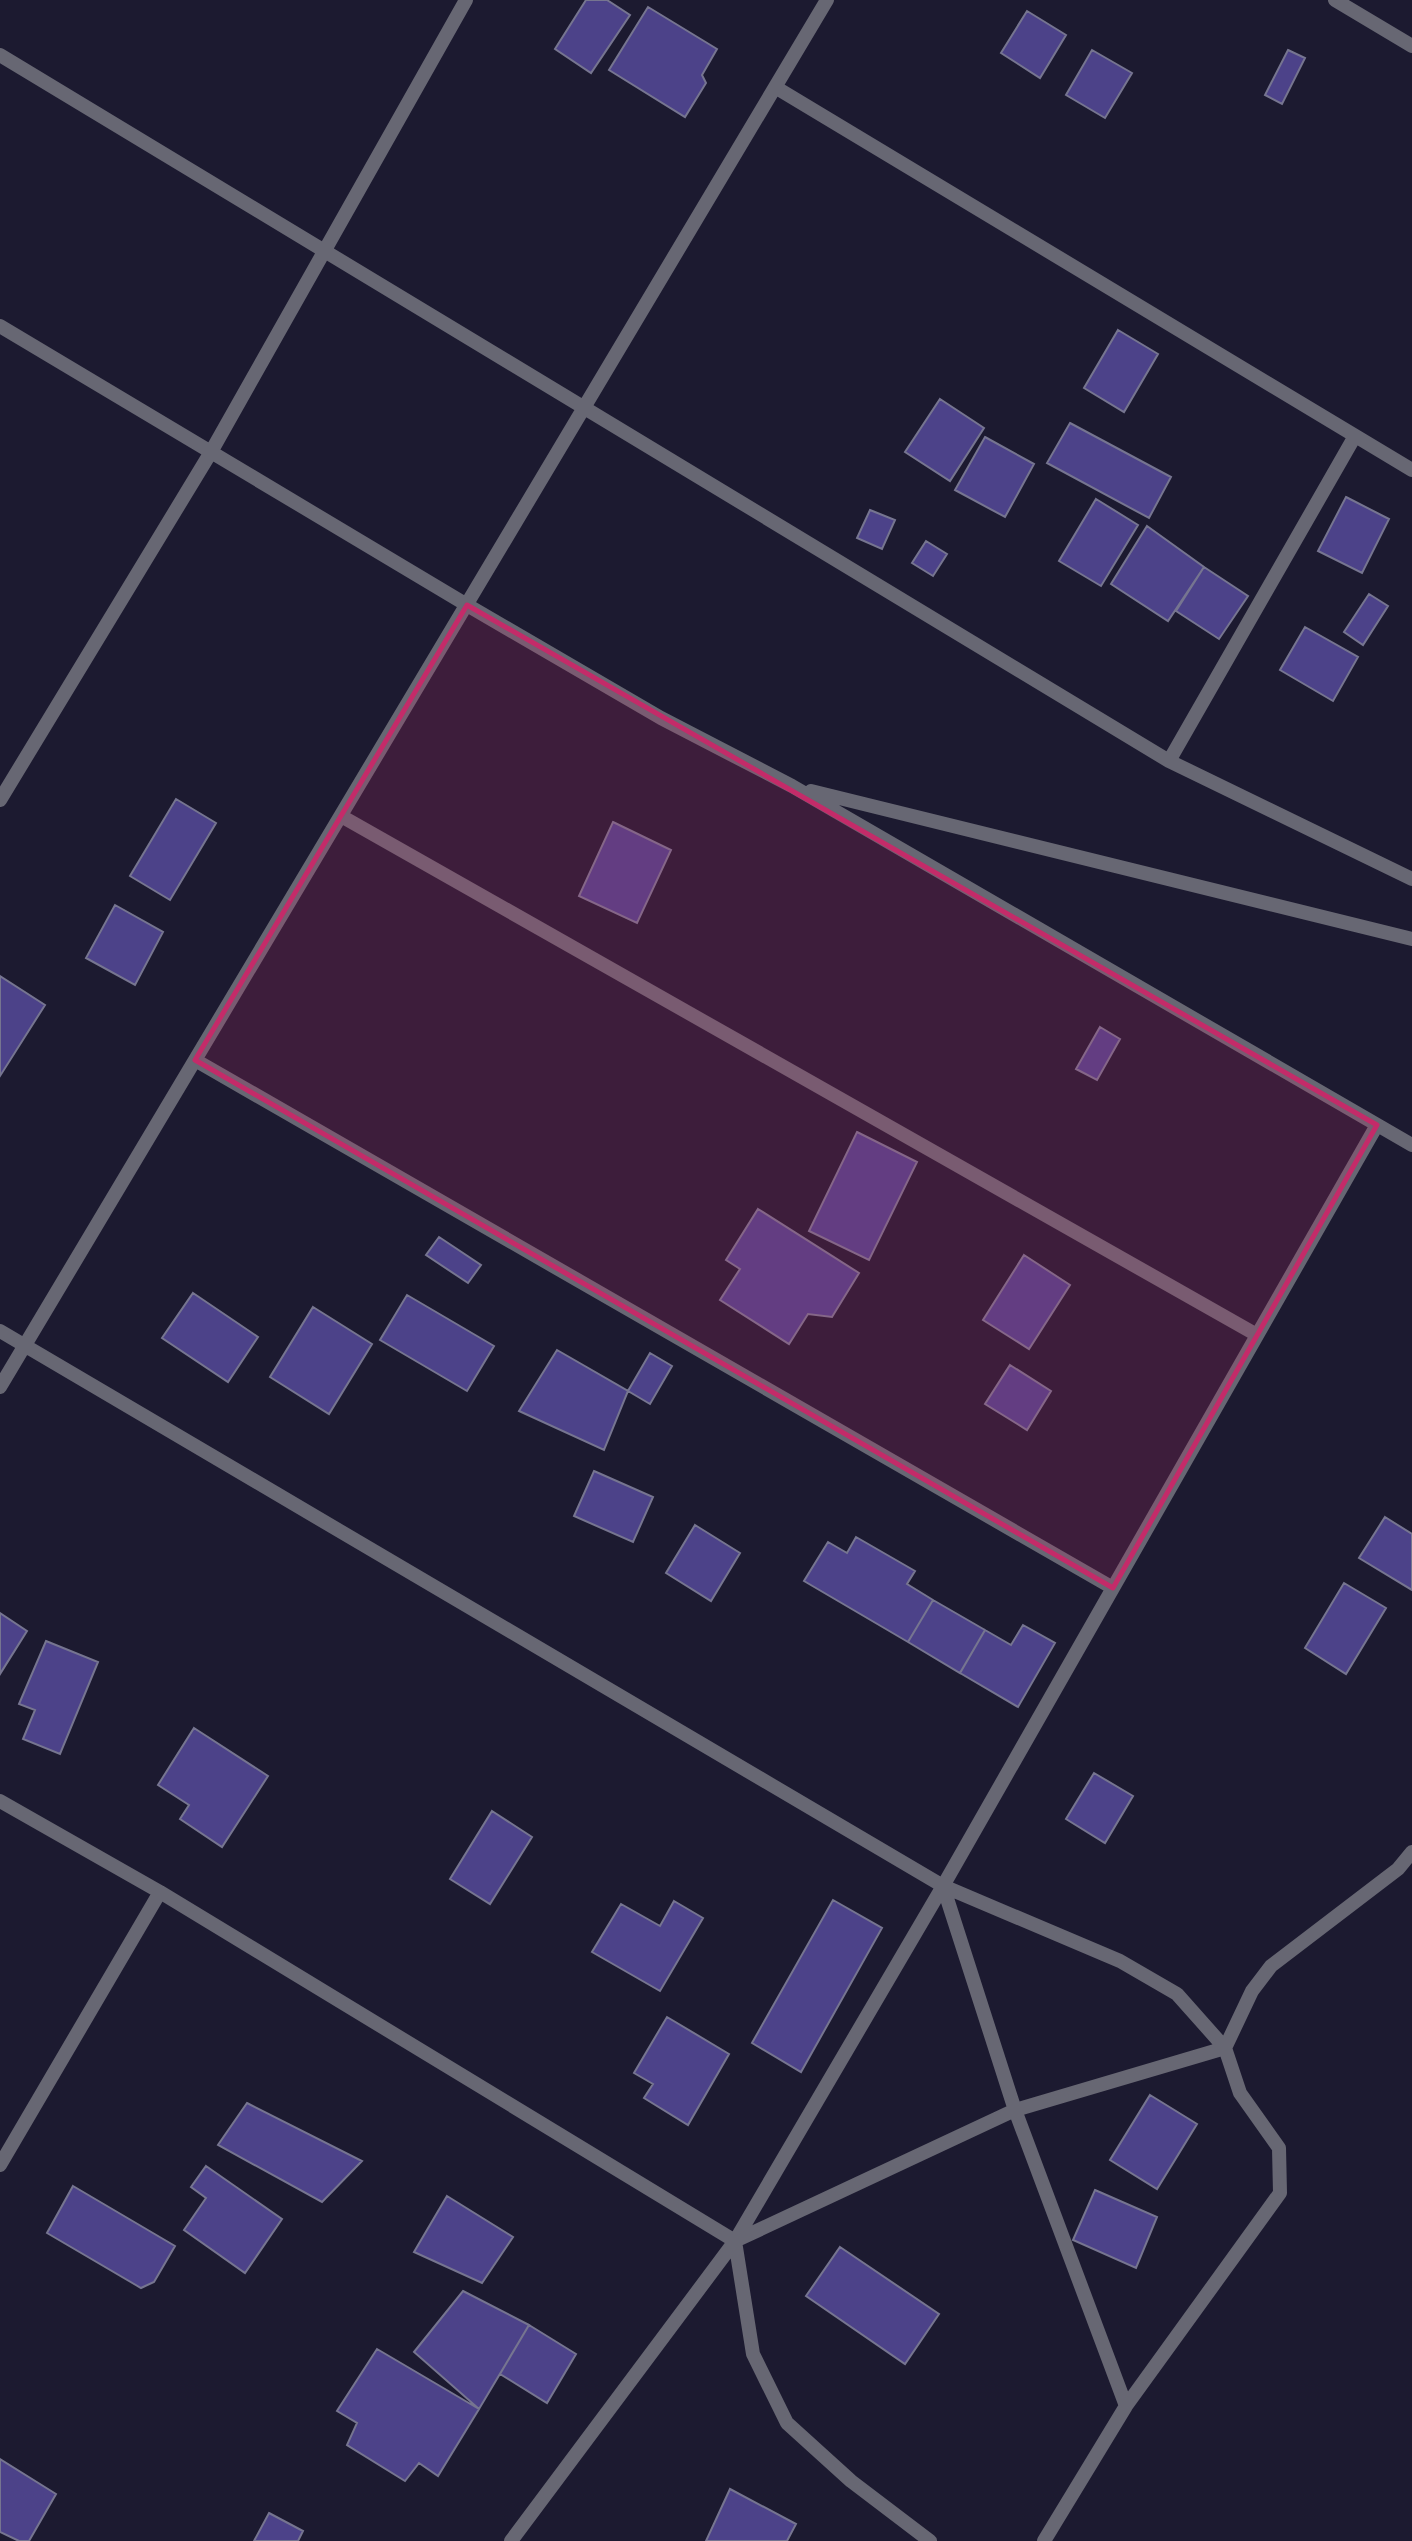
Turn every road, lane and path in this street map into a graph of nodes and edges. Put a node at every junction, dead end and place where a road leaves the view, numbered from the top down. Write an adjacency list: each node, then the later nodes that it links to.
1 (466, 0): 7 (street)
2 (827, 0): 6 (street)
3 (1335, 0): 4 (street)
4 (1412, 46)
5 (0, 55): 7 (street)
6 (775, 88): 9 (street); 10 (street)
7 (325, 251): 9 (street); 11 (street)
8 (0, 326): 11 (street)
9 (584, 408): 13 (street); 14 (street)
10 (1355, 436): 12 (street); 14 (street)
11 (211, 452): 13 (street); 16 (street)
12 (1412, 470)
13 (467, 605): 15 (street); 17 (street)
14 (1169, 761): 18 (street)
15 (792, 786): 19 (street); 21 (street)
16 (0, 800)
17 (341, 816): 20 (street); 24 (street)
18 (1412, 878)
19 (1412, 939)
20 (195, 1060): 25 (street); 27 (street)
21 (1377, 1125): 22 (street); 24 (street)
22 (1412, 1145)
23 (0, 1331): 25 (street)
24 (1257, 1335): 27 (street)
25 (25, 1345): 26 (street); 30 (street)
26 (0, 1387)
27 (1112, 1588): 30 (street)
28 (0, 1801): 31 (street)
29 (1412, 1852): 32 (street)
30 (943, 1886): 32 (street); 33 (street); 35 (street)
31 (160, 1892): 34 (street); 35 (street)
32 (1225, 2048): 33 (street); 36 (street)
33 (1015, 2110): 35 (street); 36 (street)
34 (0, 2165)
35 (735, 2241): 37 (street); 38 (street)
36 (1126, 2406): 39 (street)
37 (511, 2541)
38 (930, 2541)
39 (1044, 2541)

